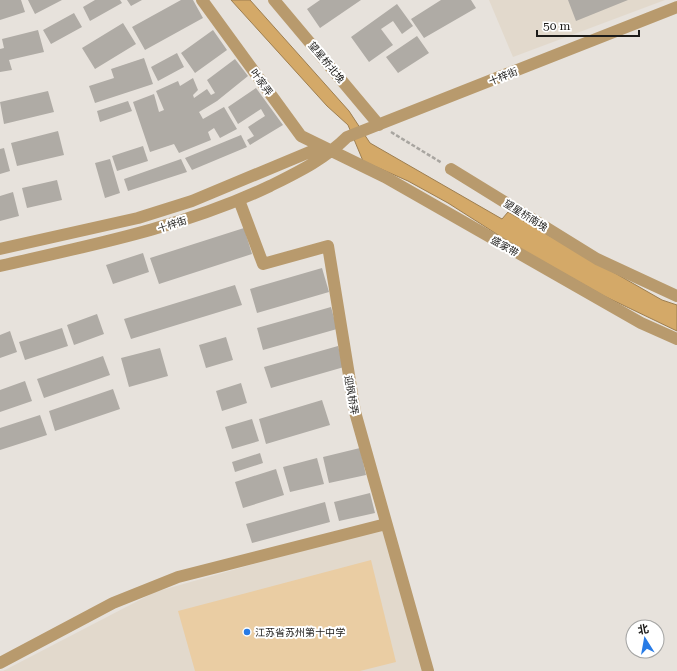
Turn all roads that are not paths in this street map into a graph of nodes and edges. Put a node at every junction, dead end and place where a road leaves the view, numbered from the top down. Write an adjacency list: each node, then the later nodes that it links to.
1 (202, 0): 5 (street, 叶家弄)
2 (274, 0): 4 (street, 望星桥北堍)
3 (677, 7): 4 (street, 十梓街)
4 (373, 127): 5 (street, 十梓街)
5 (332, 151): 7 (street, 十梓街); 8 (street, 十梓街); 11 (street, 盛家带)
6 (450, 169): 10 (street, 望星桥南堍)
7 (239, 200): 9 (street, 十梓街); 12 (street, 迎枫桥弄)
8 (0, 249)
9 (0, 266)
10 (677, 296)
11 (677, 339)
12 (386, 524): 13 (street); 14 (street, 迎枫桥弄)
13 (1, 663)
14 (428, 671)

